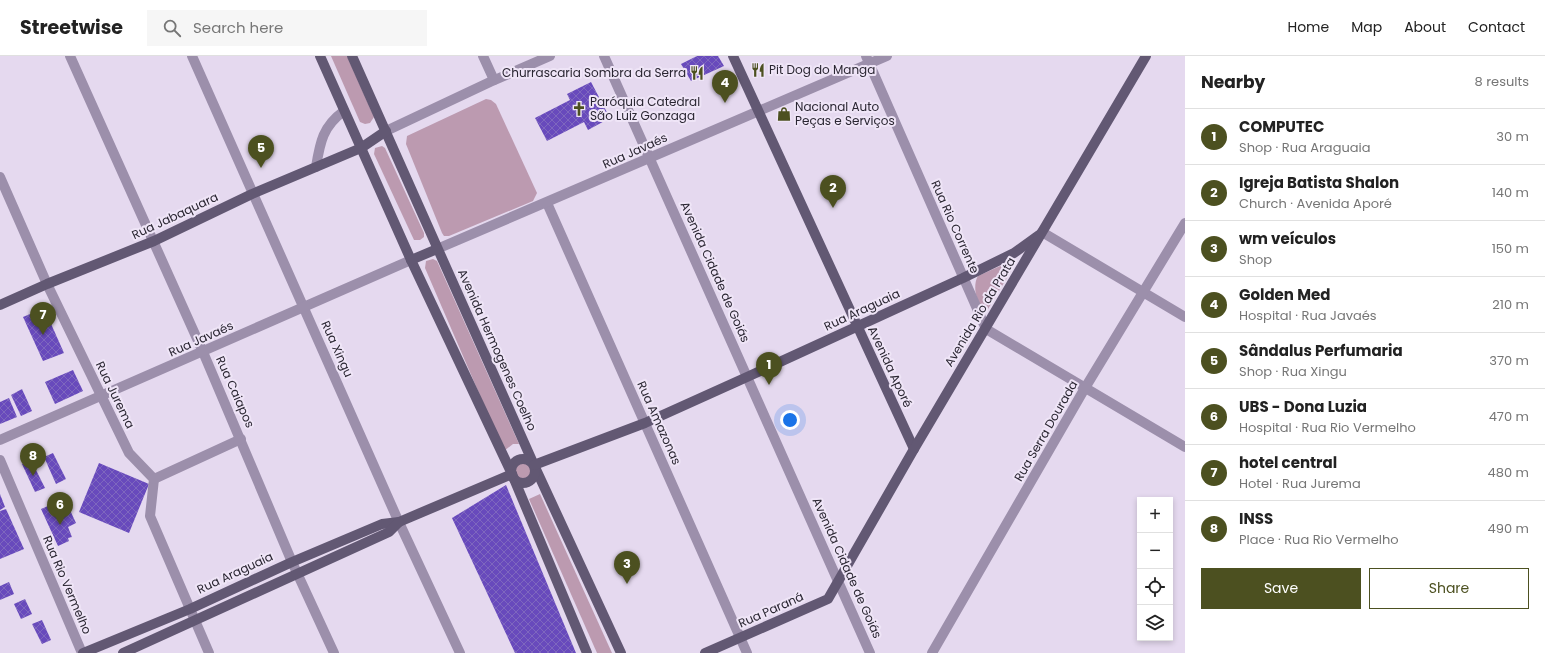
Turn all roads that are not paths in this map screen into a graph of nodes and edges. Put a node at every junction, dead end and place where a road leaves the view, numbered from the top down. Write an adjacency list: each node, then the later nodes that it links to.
1 (70, 56): 24 (street, Rua Caiapos)
2 (192, 56): 20 (street, Rua Xingu)
3 (320, 56): 13 (main road)
4 (352, 56): 15 (main road, Avenida Hermogenes Coelho)
5 (483, 56): 12 (street)
6 (550, 56): 12 (street)
7 (604, 56): 17 (street, Avenida Cidade de Goiás)
8 (733, 56): 14 (main road, Avenida Aporé)
9 (887, 56): 11 (street, Rua Javaés)
10 (1146, 56): 23 (main road, Avenida Rio da Prata)
11 (867, 60): 14 (street, Rua Javaés); 27 (street, Rua Rio Corrente)
12 (494, 80): 15 (street)
13 (344, 111): 16 (main road); 18 (street)
14 (756, 111): 17 (street, Rua Javaés); 33 (main road, Avenida Aporé)
15 (386, 131): 16 (main road, Rua Jabaquara); 25 (main road, Avenida Hermogenes Coelho)
16 (361, 148): 18 (main road, Rua Jabaquara); 26 (main road)
17 (650, 159): 21 (street, Rua Javaés); 36 (street, Avenida Cidade de Goiás)
18 (316, 167): 20 (main road, Rua Jabaquara)
19 (0, 177): 28 (street, Rua Jurema)
20 (252, 194): 24 (main road, Rua Jabaquara); 31 (street, Rua Xingu)
21 (547, 203): 25 (street, Rua Javaés); 39 (street, Rua Amazonas)
22 (1185, 223): 29 (street, Rua Serra Dourada)
23 (1042, 232): 27 (main road, Rua Araguaia); 29 (street); 34 (main road, Avenida Rio da Prata)
24 (154, 241): 28 (main road, Rua Jabaquara); 35 (street, Rua Caiapos)
25 (437, 249): 26 (main road); 45 (main road, Avenida Hermogenes Coelho)
26 (411, 260): 31 (street, Rua Javaés); 46 (main road)
27 (963, 278): 33 (main road, Rua Araguaia); 34 (street, Rua Rio Corrente)
28 (47, 284): 30 (main road, Rua Jabaquara); 38 (street, Rua Jurema)
29 (1144, 293): 32 (street); 37 (street, Rua Serra Dourada)
30 (0, 305)
31 (304, 307): 35 (street, Rua Javaés); 48 (street, Rua Xingu)
32 (1185, 317)
33 (856, 326): 36 (main road, Rua Araguaia); 43 (main road, Avenida Aporé)
34 (986, 329): 37 (street); 43 (main road, Avenida Rio da Prata)
35 (203, 352): 38 (street, Rua Javaés); 40 (street, Rua Caiapos)
36 (747, 377): 39 (main road, Rua Araguaia); 51 (street, Avenida Cidade de Goiás)
37 (1085, 388): 42 (street); 65 (street, Rua Serra Dourada)
38 (101, 397): 41 (street, Rua Javaés); 47 (street, Rua Jurema)
39 (645, 423): 45 (main road, Rua Araguaia); 54 (street, Rua Amazonas)
40 (242, 439): 47 (street); 49 (street, Rua Caiapos)
41 (0, 440)
42 (1185, 447)
43 (914, 449): 51 (main road, Avenida Rio da Prata)
44 (0, 460): 55 (street, Rua Rio Vermelho)
45 (534, 465): 46 (main road); 46 (main road); 61 (main road, Avenida Hermogenes Coelho)
46 (512, 474): 48 (main road, Rua Araguaia); 60 (main road)
47 (154, 479): 52 (street)
48 (399, 522): 49 (main road, Rua Araguaia); 50 (main road, Rua Araguaia); 59 (street, Rua Xingu)
49 (292, 562): 50 (street, Rua Caiapos); 52 (main road, Rua Araguaia)
50 (298, 575): 53 (main road, Rua Araguaia); 58 (street, Rua Caiapos)
51 (839, 582): 54 (main road, Rua Paraná); 64 (street, Avenida Cidade de Goiás)
52 (190, 609): 53 (street); 55 (main road, Rua Araguaia)
53 (195, 622): 56 (main road, Rua Araguaia); 57 (street)
54 (740, 637): 62 (main road, Rua Paraná); 63 (street, Rua Amazonas)
55 (82, 653)
56 (123, 653)
57 (209, 653)
58 (334, 653)
59 (460, 653)
60 (587, 653)
61 (621, 653)
62 (705, 653)
63 (747, 653)
64 (870, 653)
65 (932, 653)

